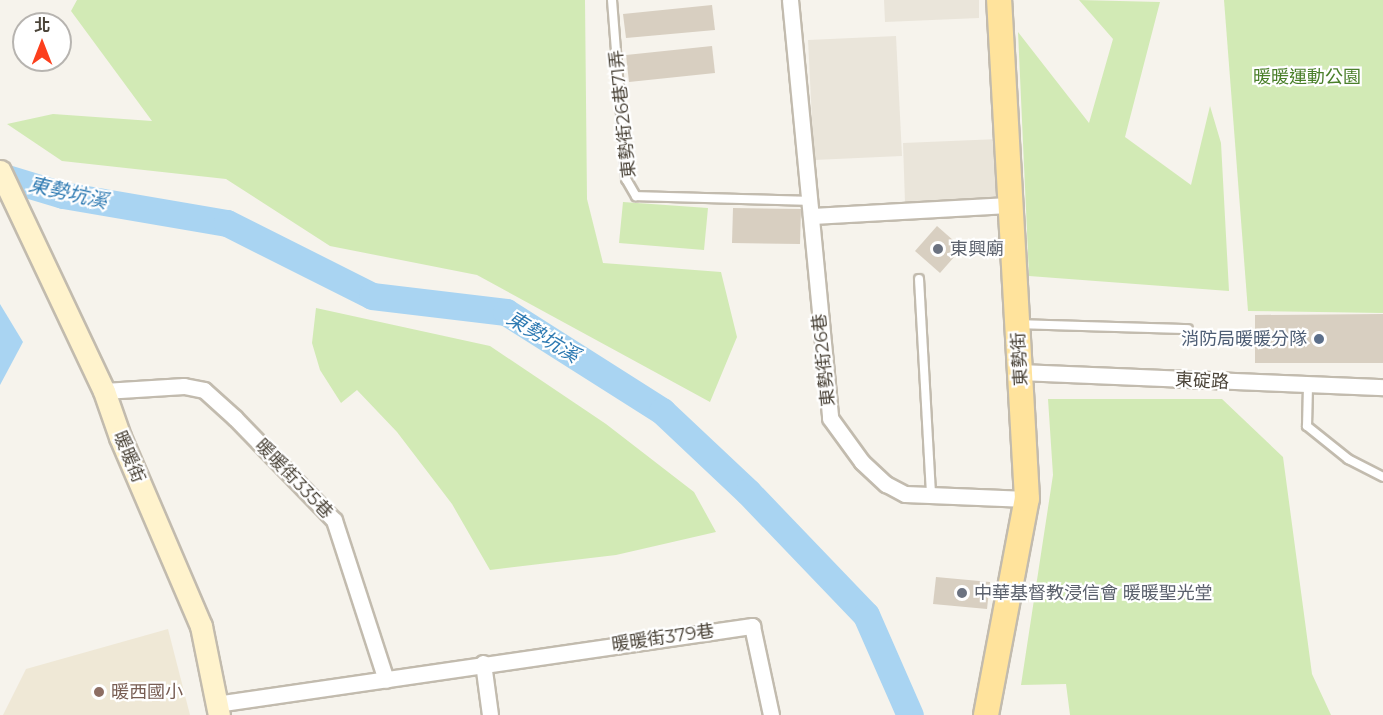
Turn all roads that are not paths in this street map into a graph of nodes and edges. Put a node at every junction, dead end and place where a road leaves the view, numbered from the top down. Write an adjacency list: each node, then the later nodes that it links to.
1 (612, 0): 6 (lane, 東勢街26巷71弄)
2 (790, 0): 6 (street, 東勢街26巷)
3 (999, 0): 5 (main road, 東勢街)
4 (0, 171): 13 (street, 暖暖街)
5 (1010, 205): 6 (street); 8 (main road, 東勢街)
6 (811, 208): 15 (street, 東勢街26巷)
7 (918, 279): 15 (lane)
8 (1018, 324): 9 (lane); 10 (main road, 東勢街)
9 (1188, 329)
10 (1021, 372): 11 (street, 東碇路); 16 (main road, 東勢街)
11 (1308, 386): 12 (street, 東碇路); 14 (lane)
12 (1383, 387)
13 (104, 391): 18 (street, 暖暖街335巷); 19 (street, 暖暖街)
14 (1383, 477)
15 (931, 494): 16 (street, 東勢街26巷)
16 (1028, 499): 22 (main road, 東勢街)
17 (483, 663): 18 (street, 暖暖街379巷); 20 (street); 21 (street, 暖暖街379巷)
18 (386, 680): 19 (street, 暖暖街379巷)
19 (218, 710)
20 (490, 715)
21 (771, 715)
22 (986, 715)

